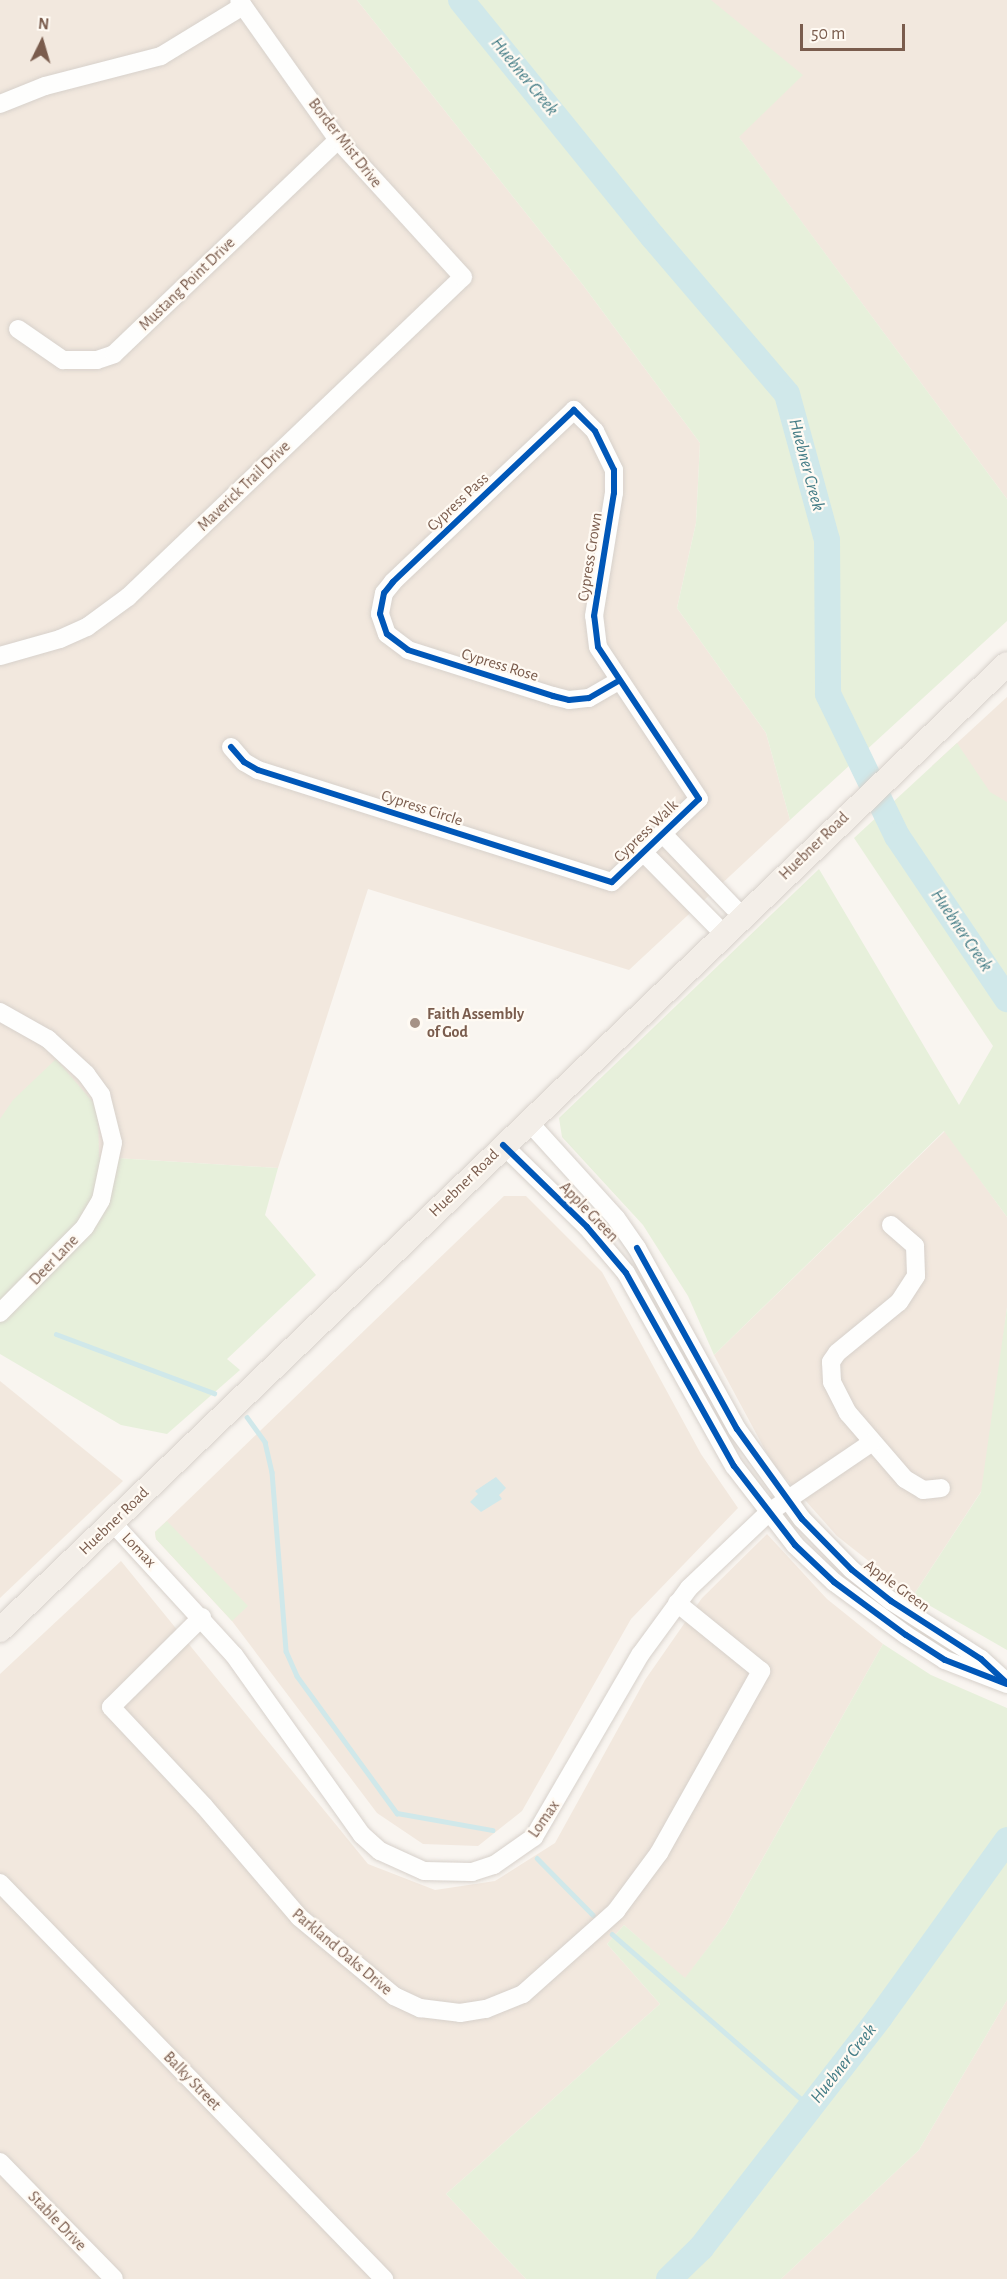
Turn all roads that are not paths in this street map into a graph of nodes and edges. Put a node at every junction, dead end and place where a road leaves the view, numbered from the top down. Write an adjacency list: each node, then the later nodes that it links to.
1 (241, 3): 2 (street); 3 (street, Border Mist Drive)
2 (0, 104)
3 (338, 140): 4 (street, Border Mist Drive); 5 (street, Mustang Point Drive)
4 (463, 277): 8 (street, Maverick Trail Drive)
5 (18, 329)
6 (574, 410): 7 (street, Cypress Pass); 10 (street, Cypress Crown)
7 (382, 624): 10 (street, Cypress Rose)
8 (0, 656)
9 (1007, 664): 16 (main road, Huebner Road)
10 (618, 681): 12 (street, Cypress Crown)
11 (231, 747): 15 (street, Cypress Circle)
12 (699, 799): 13 (street, Cypress Walk)
13 (662, 833): 14 (street, Cypress Walk); 16 (street)
14 (643, 852): 15 (street, Cypress Walk); 17 (street)
15 (612, 882)
16 (741, 915): 17 (main road, Huebner Road)
17 (723, 933): 19 (main road, Huebner Road)
18 (0, 1012): 22 (street, Deer Lane)
19 (528, 1122): 20 (main road, Huebner Road); 25 (street, Apple Green)
20 (503, 1145): 26 (street, Apple Green); 27 (main road, Huebner Road)
21 (891, 1225): 23 (street)
22 (0, 1313)
23 (871, 1443): 24 (street); 25 (street, Lomax)
24 (941, 1488)
25 (786, 1500): 26 (street, Lomax); 31 (street, Apple Green)
26 (768, 1514): 28 (street, Lomax); 31 (street, Apple Green)
27 (112, 1522): 29 (street, Lomax); 30 (main road, Huebner Road)
28 (677, 1603): 29 (street, Lomax); 29 (street, Parkland Oaks Drive)
29 (202, 1617)
30 (0, 1630)
31 (1007, 1683)
32 (0, 1883): 35 (street, Balky Street)
33 (0, 2162): 34 (street, Stable Drive)
34 (114, 2279)
35 (384, 2279)

